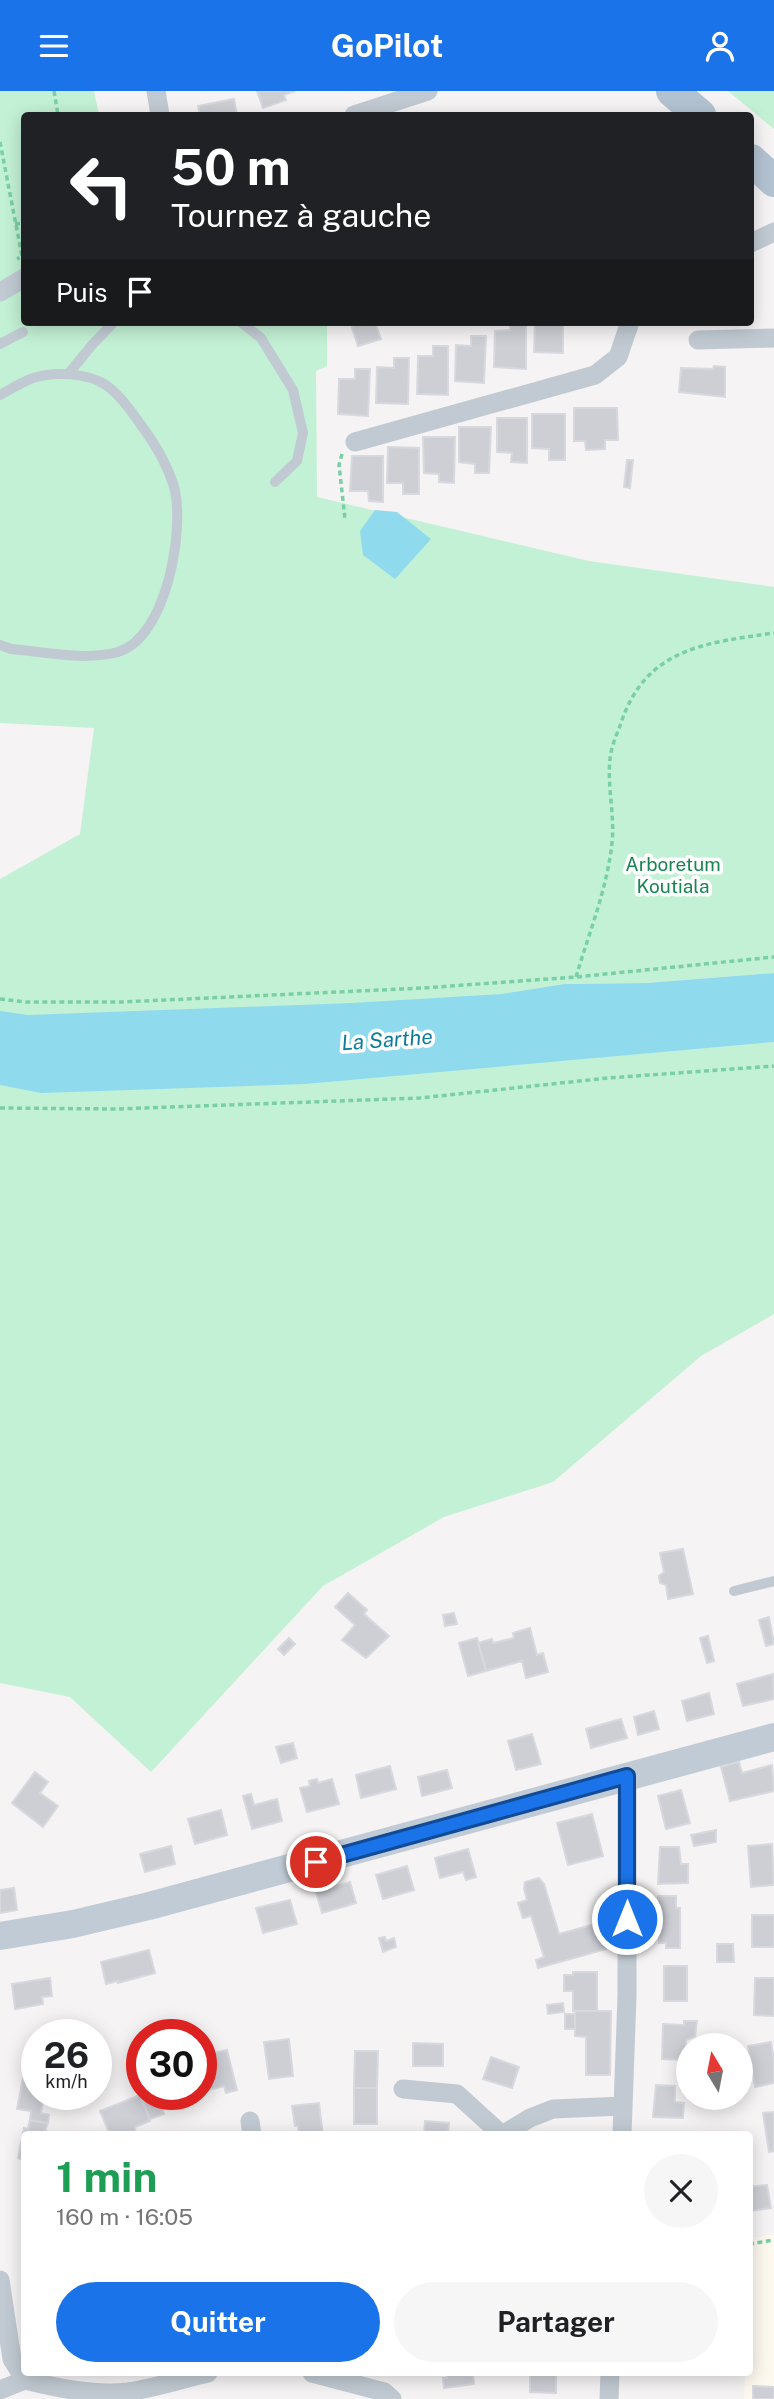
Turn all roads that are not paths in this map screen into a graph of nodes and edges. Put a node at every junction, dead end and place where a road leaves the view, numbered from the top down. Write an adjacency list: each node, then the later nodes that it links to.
1 (156, 91): 5 (street)
2 (428, 91): 4 (street)
3 (672, 91): 6 (main road)
4 (395, 110)
5 (160, 112)
6 (696, 112)
7 (754, 163): 8 (main road)
8 (774, 180)
9 (774, 232): 10 (street)
10 (754, 242)
11 (21, 280): 12 (street)
12 (0, 292)
13 (110, 326): 20 (lane)
14 (246, 326): 23 (lane)
15 (630, 326): 22 (street)
16 (23, 332): 19 (lane)
17 (774, 338): 18 (street)
18 (698, 340)
19 (0, 344)
20 (69, 373): 21 (lane); 24 (lane)
21 (0, 395)
22 (355, 442)
23 (275, 482)
24 (0, 645)
25 (774, 1581): 26 (lane)
26 (734, 1591)
27 (774, 1737): 28 (street)
28 (627, 1776): 29 (street); 31 (street)
29 (0, 1936)
30 (403, 2089): 32 (street)
31 (623, 2106): 33 (street); 34 (street)
32 (498, 2131)
33 (509, 2131)
34 (622, 2131)
35 (0, 2280): 36 (street)
36 (6, 2360): 38 (street)
37 (21, 2376): 42 (street)
38 (21, 2376)
39 (180, 2376): 42 (street)
40 (323, 2376): 44 (street)
41 (610, 2376): 45 (street)
42 (25, 2380): 43 (street)
43 (0, 2390)
44 (392, 2399)
45 (608, 2399)

